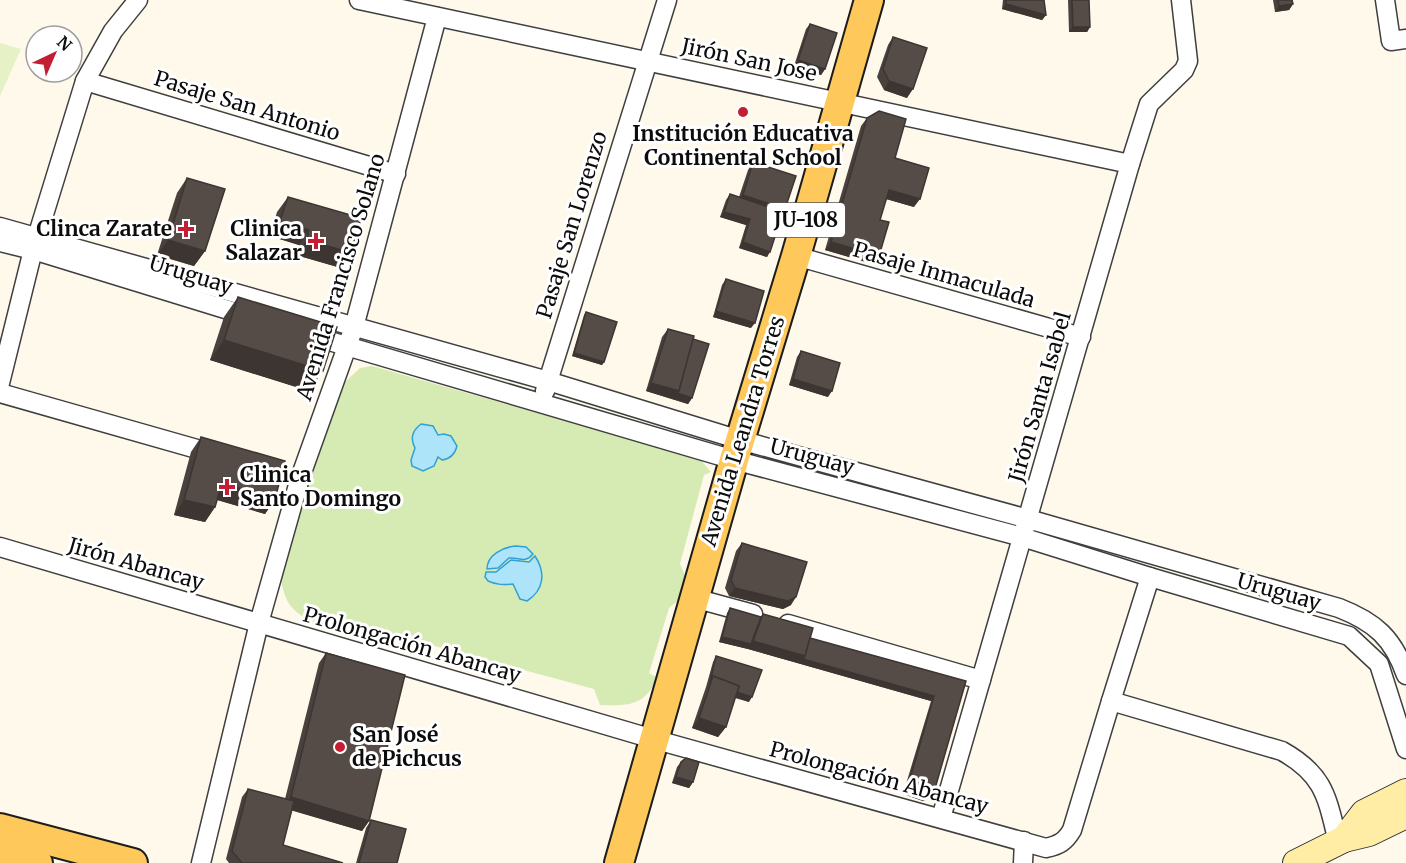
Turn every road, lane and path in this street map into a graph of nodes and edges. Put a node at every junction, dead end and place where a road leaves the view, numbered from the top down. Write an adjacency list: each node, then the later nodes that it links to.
1 (138, 0): 10 (street)
2 (359, 0): 7 (street, Jirón San Jose)
3 (666, 0): 9 (street, Pasaje San Lorenzo)
4 (869, 0): 11 (main road, Avenida Leandra Torres / JU-108)
5 (1181, 0): 12 (street, Jirón Santa Isabel)
6 (1385, 0): 8 (street)
7 (437, 17): 9 (street, Jirón San Jose); 13 (street, Avenida Francisco Solano)
8 (1399, 40)
9 (646, 61): 11 (street, Jirón San Jose); 23 (street, Pasaje San Lorenzo)
10 (85, 81): 13 (street, Pasaje San Antonio); 16 (street)
11 (839, 102): 12 (street, Jirón San Jose); 17 (main road, Avenida Leandra Torres / JU-108)
12 (1130, 164): 21 (street, Jirón Santa Isabel)
13 (396, 174): 19 (street, Avenida Francisco Solano)
14 (0, 227): 16 (street, Uruguay)
15 (0, 242): 16 (street, Uruguay)
16 (36, 244): 18 (street, Uruguay); 19 (street, Uruguay); 24 (street)
17 (796, 256): 21 (street, Pasaje Inmaculada); 27 (main road, Avenida Leandra Torres / JU-108)
18 (269, 323)
19 (354, 327): 22 (street, Avenida Francisco Solano); 23 (street, Uruguay)
20 (292, 330): 22 (street, Uruguay)
21 (1081, 337): 31 (street, Jirón Santa Isabel)
22 (348, 347): 26 (street, Uruguay); 30 (street, Avenida Francisco Solano)
23 (548, 381): 26 (street, Pasaje San Lorenzo); 27 (street, Uruguay)
24 (0, 383)
25 (0, 393): 28 (street)
26 (541, 402): 27 (street, Uruguay)
27 (737, 450): 31 (street, Uruguay); 32 (street, Uruguay); 35 (main road, Avenida Leandra Torres / JU-108)
28 (234, 459)
29 (278, 472): 30 (street)
30 (300, 478): 36 (street, Avenida Francisco Solano)
31 (1028, 519): 32 (street, Jirón Santa Isabel); 37 (street, Uruguay)
32 (1022, 537): 34 (street, Uruguay); 38 (street, Jirón Santa Isabel)
33 (0, 547): 36 (street, Jirón Abancay)
34 (1149, 577): 39 (street); 41 (street, Uruguay)
35 (694, 598): 38 (street); 40 (main road, Avenida Leandra Torres / JU-108)
36 (259, 623): 40 (street, Prolongación Abancay); 52 (street, Avenida Francisco Solano)
37 (1406, 675)
38 (981, 680): 44 (street, Jirón Santa Isabel)
39 (1111, 701): 46 (street, Prolongación Abancay); 47 (street)
40 (653, 739): 44 (street, Prolongación Abancay); 53 (main road, Avenida Leandra Torres / JU-108)
41 (1406, 750)
42 (1406, 792): 47 (street)
43 (1406, 815): 47 (street)
44 (941, 818): 46 (street, Prolongación Abancay)
45 (0, 828): 51 (main road)
46 (1024, 841): 54 (street)
47 (1341, 841): 49 (street)
48 (0, 853): 50 (main road)
49 (1298, 862)
50 (38, 863)
51 (133, 863)
52 (201, 863)
53 (619, 863)
54 (1023, 863)

